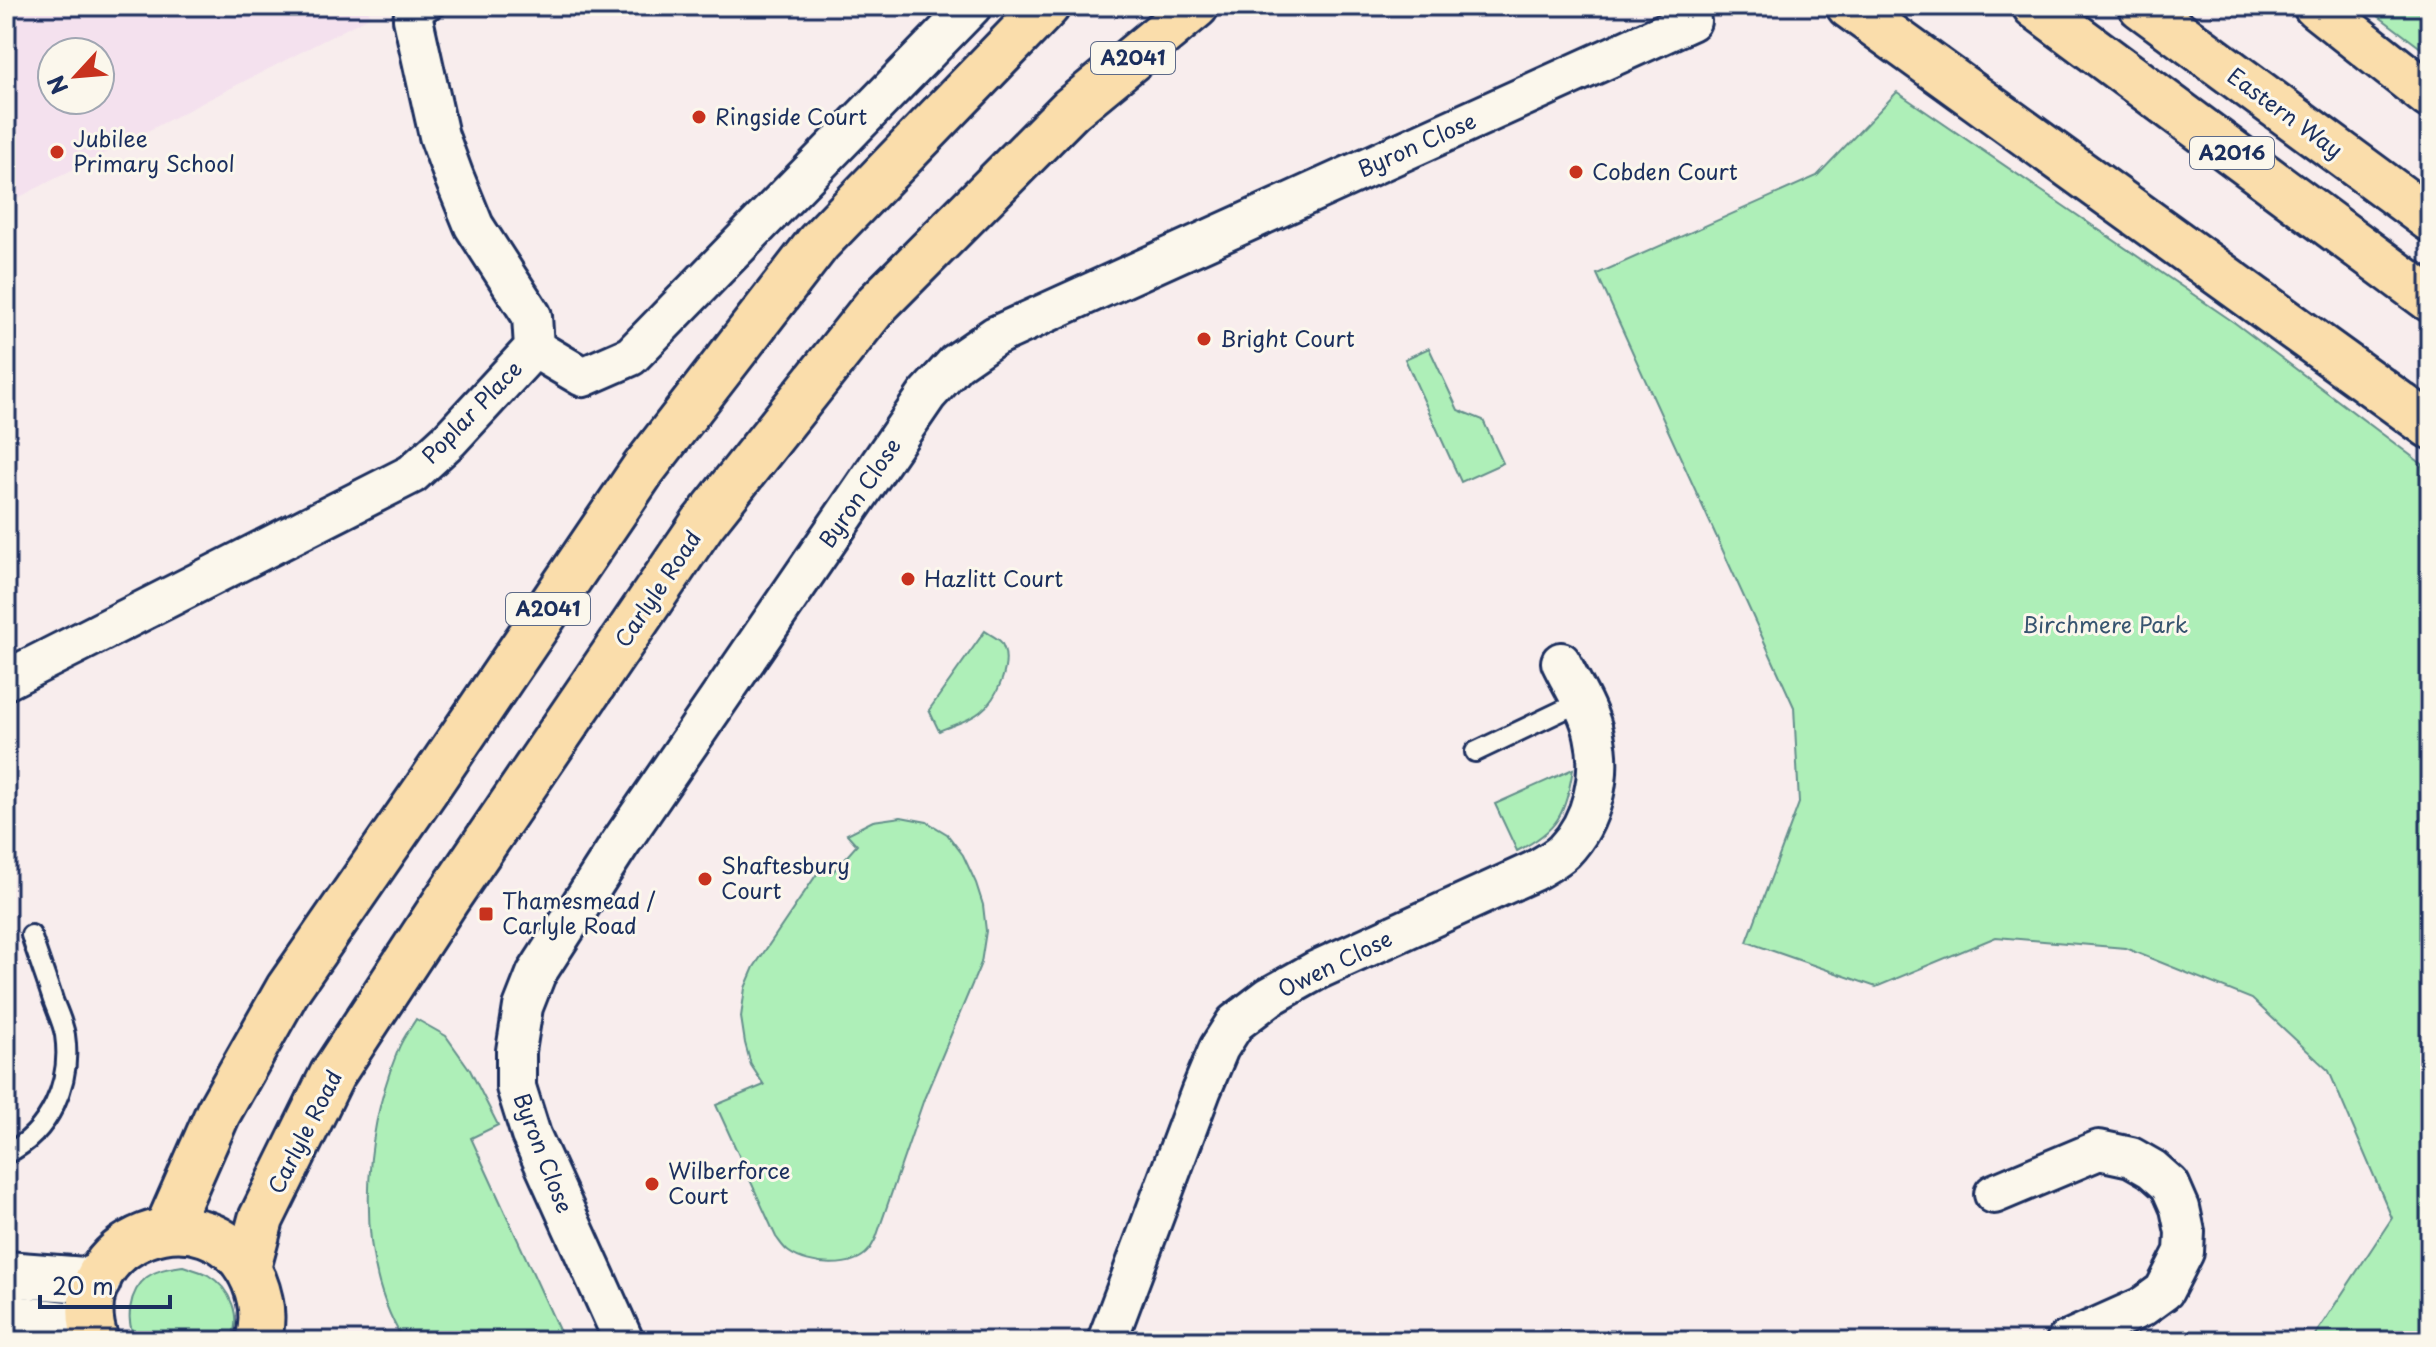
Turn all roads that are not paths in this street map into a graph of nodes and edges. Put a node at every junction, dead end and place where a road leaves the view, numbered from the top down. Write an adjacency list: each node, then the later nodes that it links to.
1 (972, 6): 13 (street)
2 (1047, 6): 22 (main road, A2041)
3 (1196, 6): 23 (main road, Carlyle Road / A2041)
4 (1849, 6): 14 (main road)
5 (2035, 6): 12 (main road, A2016)
6 (2141, 6): 11 (main road, Eastern Way / A2016)
7 (2316, 6): 10 (main road)
8 (425, 12): 13 (street, Poplar Place)
9 (1691, 21): 29 (street, Byron Close)
10 (2430, 96)
11 (2430, 219)
12 (2430, 299)
13 (534, 348): 16 (street, Poplar Place)
14 (2430, 426)
15 (1561, 662): 17 (street, Owen Close)
16 (6, 680)
17 (1580, 702): 18 (lane); 30 (street, Owen Close)
18 (1475, 752)
19 (31, 935): 20 (lane)
20 (6, 1154)
21 (1994, 1194): 31 (street)
22 (167, 1229): 23 (main road); 25 (main road)
23 (248, 1268): 28 (main road)
24 (6, 1274): 25 (street)
25 (98, 1281): 27 (main road)
26 (6, 1317): 27 (street)
27 (94, 1334)
28 (269, 1336)
29 (624, 1341)
30 (1107, 1341)
31 (2066, 1341)

